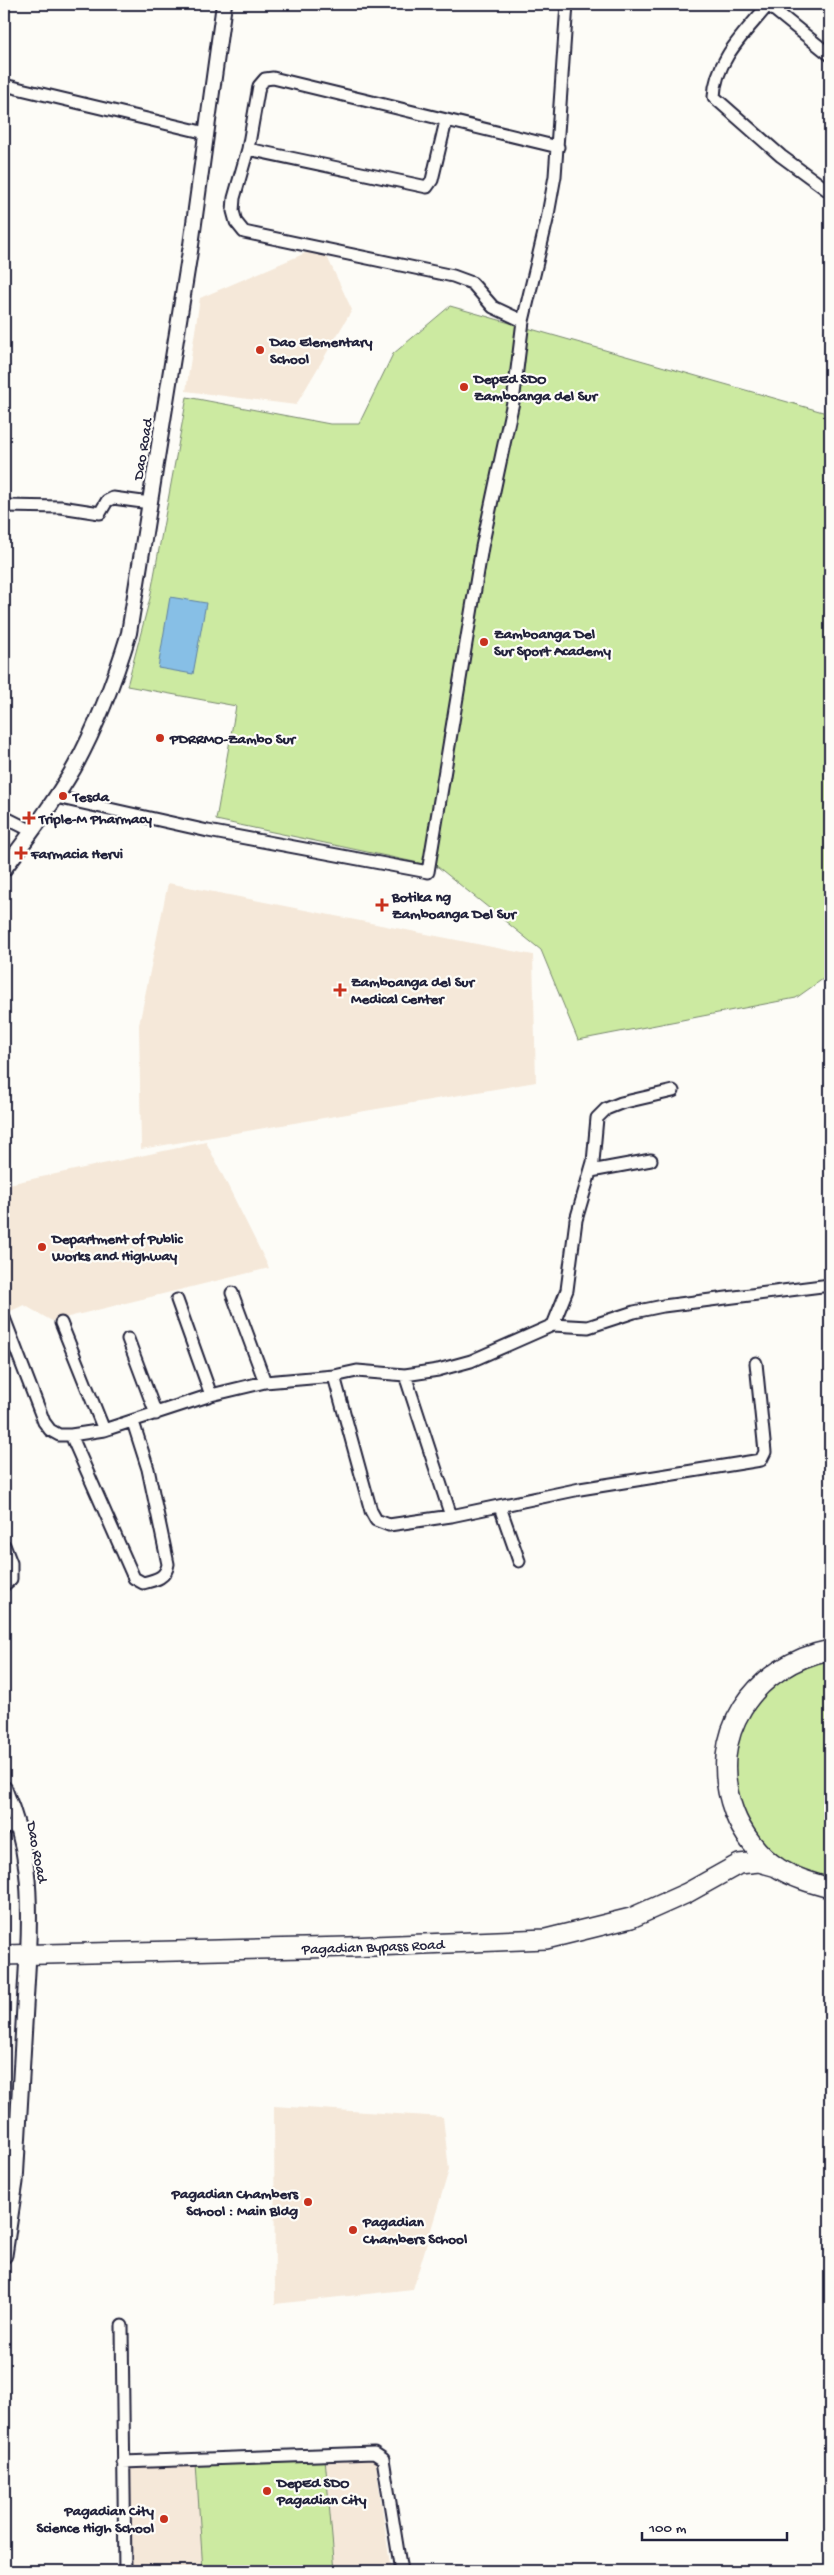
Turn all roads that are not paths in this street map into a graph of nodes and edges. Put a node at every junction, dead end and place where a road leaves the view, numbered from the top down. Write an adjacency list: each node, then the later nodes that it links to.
1 (224, 4): 7 (street, Dao Road)
2 (566, 4): 8 (street)
3 (768, 4): 4 (street); 10 (street)
4 (830, 55)
5 (4, 85): 7 (street)
6 (446, 120): 8 (street); 9 (street); 9 (street)
7 (206, 132): 12 (street, Dao Road)
8 (558, 147): 11 (street)
9 (248, 148): 11 (street)
10 (830, 192)
11 (523, 321): 14 (street)
12 (150, 503): 13 (street); 14 (street, Dao Road)
13 (4, 506)
14 (56, 797): 16 (street, Dao Road)
15 (4, 817): 16 (street)
16 (32, 831): 17 (street, Dao Road)
17 (4, 869)
18 (673, 1091): 20 (street)
19 (651, 1160): 20 (street)
20 (591, 1171): 26 (street)
21 (830, 1285): 26 (street)
22 (232, 1294): 31 (street)
23 (177, 1300): 32 (street)
24 (4, 1318): 36 (street)
25 (61, 1323): 35 (street)
26 (553, 1325): 29 (street)
27 (128, 1339): 33 (street)
28 (756, 1363): 37 (street)
29 (406, 1375): 30 (street); 38 (street)
30 (334, 1376): 31 (street); 38 (street)
31 (265, 1382): 32 (street)
32 (211, 1395): 33 (street)
33 (156, 1414): 34 (street)
34 (132, 1422): 35 (street); 36 (street)
35 (104, 1430): 36 (street)
36 (71, 1435)
37 (500, 1507): 38 (street); 40 (street)
38 (451, 1516)
39 (4, 1546): 41 (street)
40 (519, 1561)
41 (4, 1585)
42 (830, 1650): 45 (highway)
43 (4, 1788): 44 (street, Dao Road)
44 (11, 1827): 49 (street, Dao Road)
45 (743, 1832): 46 (highway); 47 (highway)
46 (777, 1867): 47 (highway, Pagadian Bypass Road); 48 (highway)
47 (729, 1868): 49 (highway, Pagadian Bypass Road)
48 (830, 1888)
49 (28, 1954): 50 (highway, Pagadian Bypass Road); 51 (main road)
50 (4, 1955)
51 (4, 2254)
52 (122, 2326): 53 (street)
53 (123, 2462): 54 (street); 55 (street)
54 (125, 2571)
55 (401, 2571)

